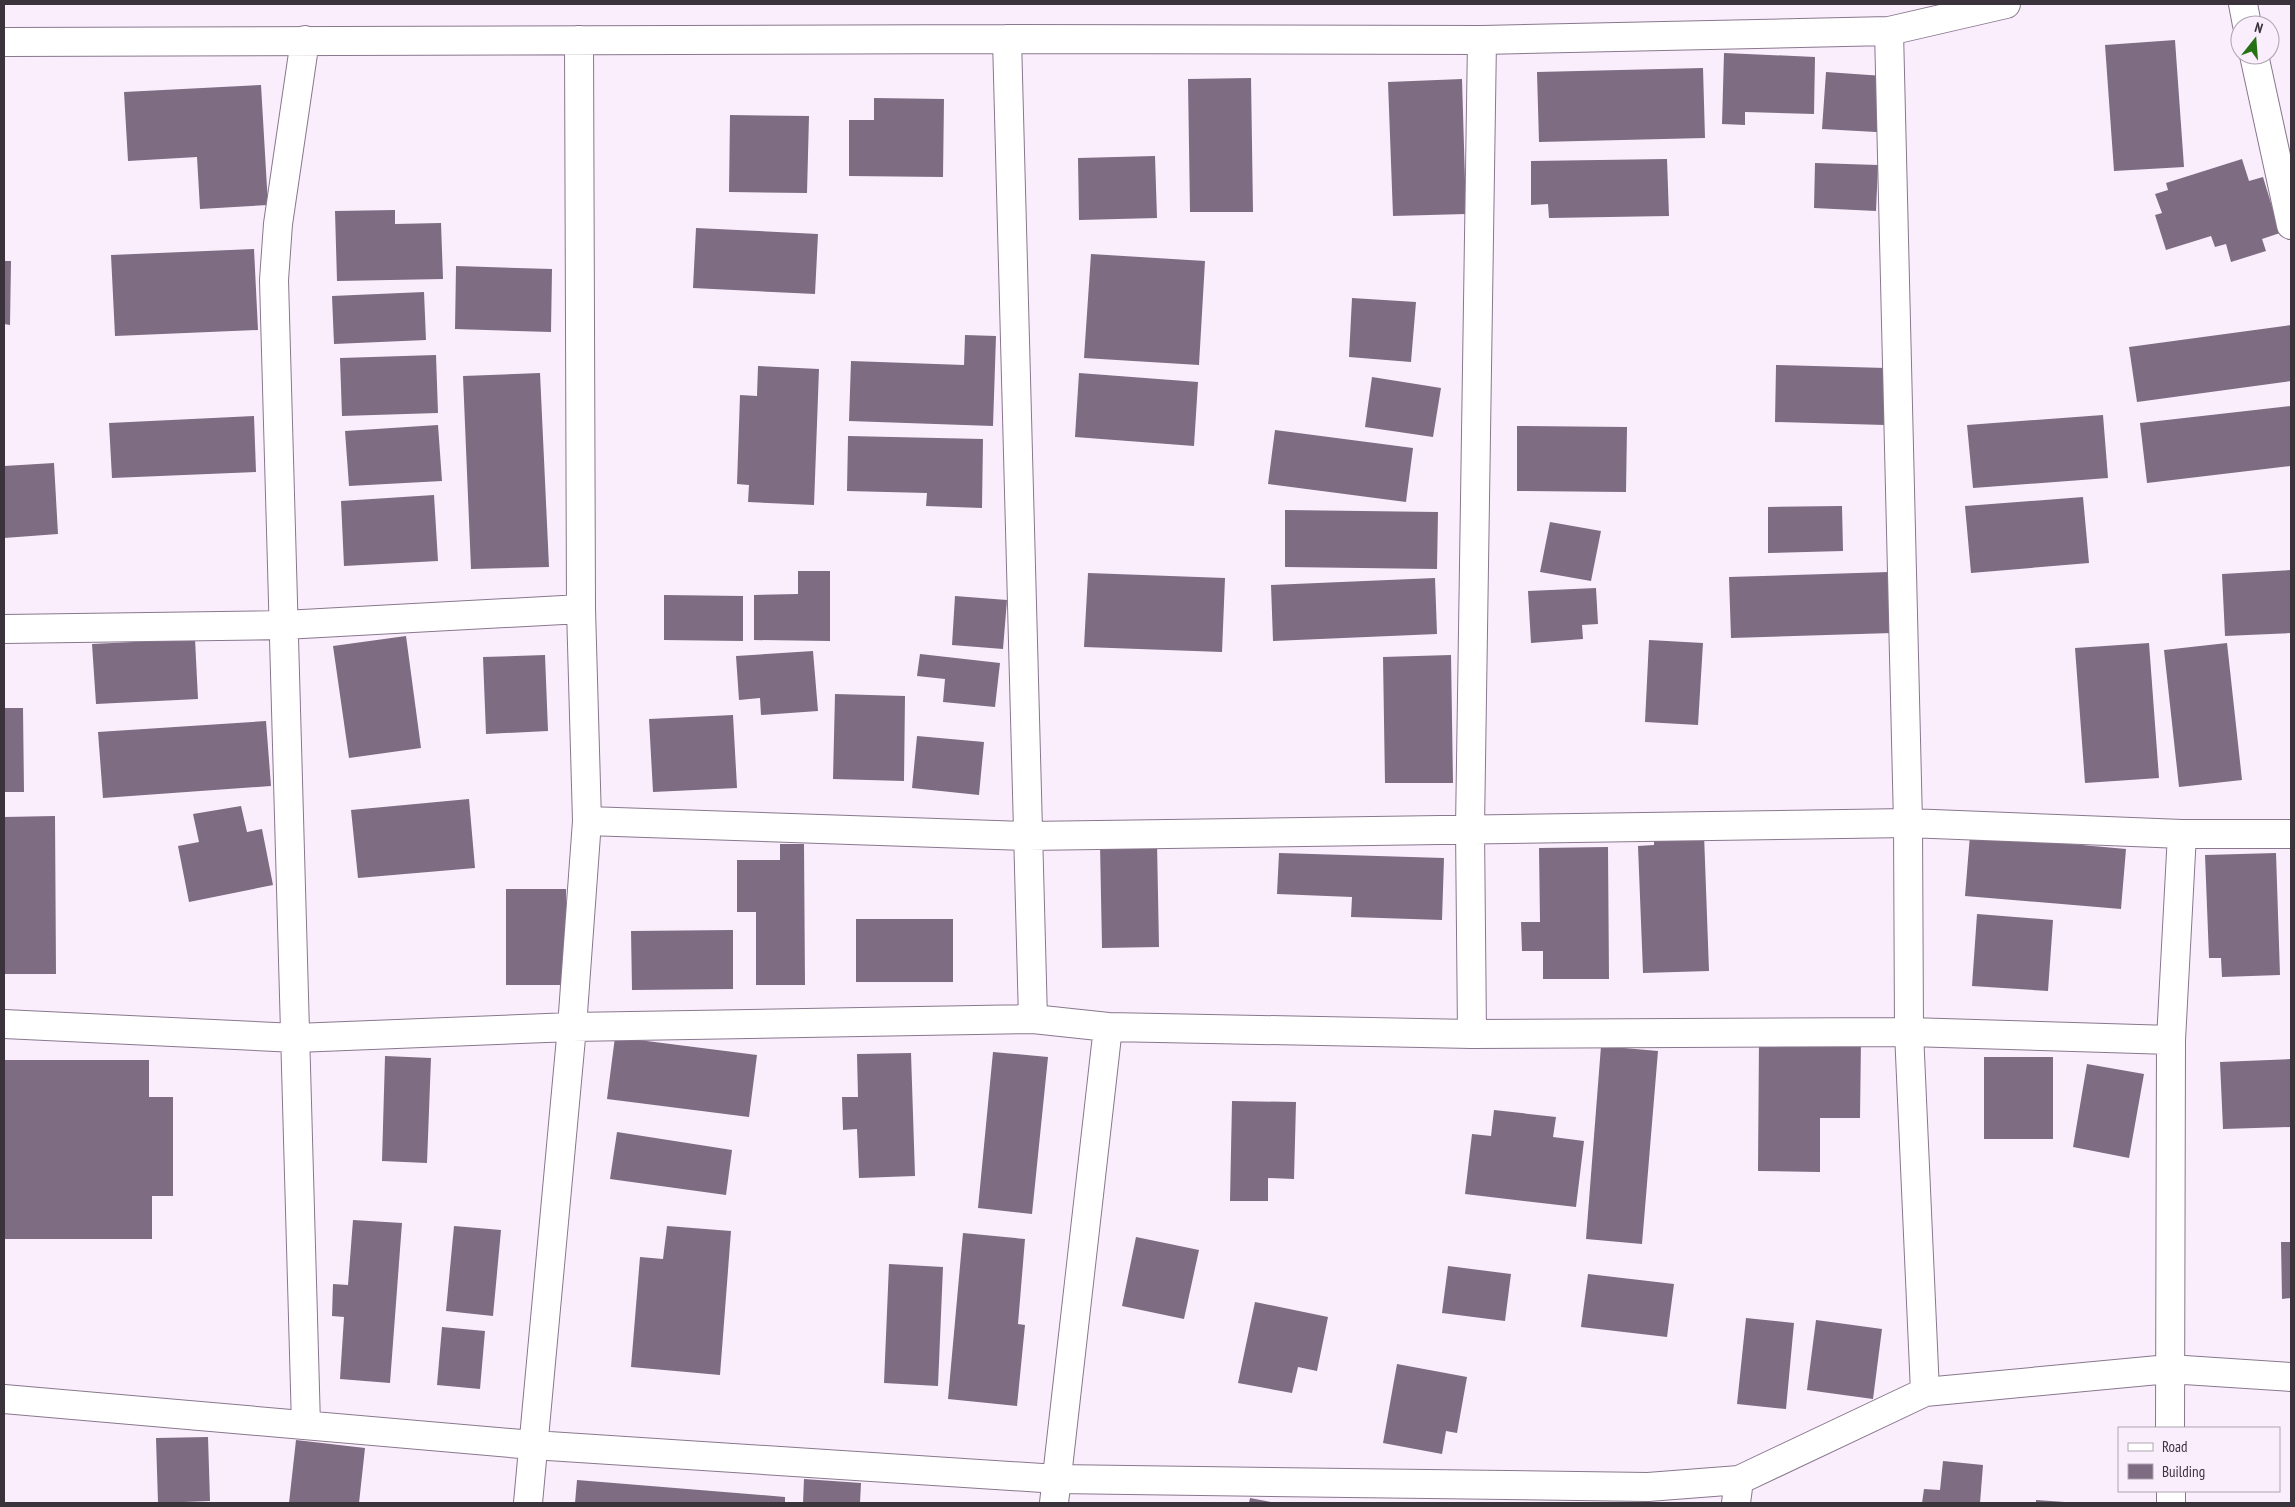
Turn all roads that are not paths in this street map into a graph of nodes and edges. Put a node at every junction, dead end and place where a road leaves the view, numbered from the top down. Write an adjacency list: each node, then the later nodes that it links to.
1 (2006, 4): 2 (street)
2 (1889, 31): 6 (street); 14 (street)
3 (1007, 39): 5 (street); 6 (street); 18 (street)
4 (305, 40): 5 (street); 7 (street); 11 (street)
5 (579, 40): 10 (street)
6 (1482, 40): 15 (street)
7 (4, 42)
8 (2256, 65): 9 (street)
9 (2291, 225)
10 (581, 609): 11 (street); 13 (street)
11 (284, 625): 12 (street); 25 (street)
12 (4, 629)
13 (587, 822): 18 (street); 21 (street)
14 (1908, 823): 15 (street); 16 (street); 23 (street)
15 (1470, 828): 18 (street); 24 (street)
16 (2182, 834): 17 (street); 26 (street)
17 (2291, 834)
18 (1028, 836): 19 (street)
19 (1033, 1019): 21 (street); 22 (street)
20 (4, 1024): 25 (street)
21 (572, 1027): 25 (street); 33 (street)
22 (1108, 1027): 24 (street); 34 (street)
23 (1908, 1032): 24 (street); 26 (street); 29 (street)
24 (1472, 1034)
25 (296, 1038): 31 (street)
26 (2171, 1040): 27 (street)
27 (2169, 1369): 28 (street); 29 (street); 32 (street)
28 (2291, 1376)
29 (1925, 1392): 35 (street)
30 (4, 1399): 31 (street)
31 (306, 1425): 33 (street)
32 (2170, 1427)
33 (533, 1445): 34 (street); 36 (street)
34 (1056, 1491): 35 (street)
35 (1738, 1491)
36 (528, 1503)

